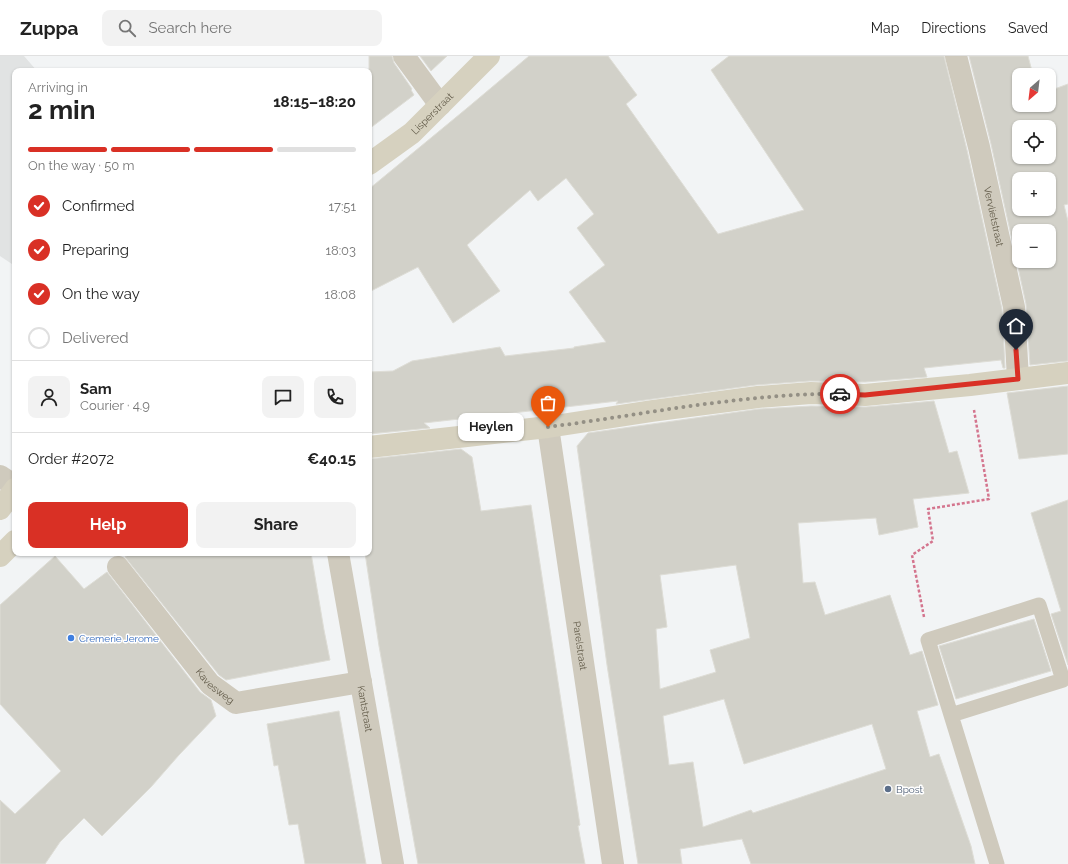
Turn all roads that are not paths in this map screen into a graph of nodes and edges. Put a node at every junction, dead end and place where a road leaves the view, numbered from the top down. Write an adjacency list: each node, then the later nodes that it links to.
1 (404, 56): 4 (street)
2 (489, 56): 4 (street, Lisperstraat)
3 (956, 56): 7 (street, Vervlietstraat)
4 (440, 105): 5 (street, Lisperstraat)
5 (372, 162)
6 (1068, 373): 7 (street)
7 (1018, 379): 8 (street)
8 (548, 427): 9 (street); 19 (street, Parelstraat)
9 (372, 447)
10 (0, 476): 11 (street)
11 (12, 486)
12 (12, 492): 13 (street)
13 (0, 508)
14 (339, 556): 16 (street, Kantstraat)
15 (118, 567): 16 (street, Kavesweg)
16 (360, 682): 18 (street, Kantstraat)
17 (951, 715): 17 (lane); 20 (lane)
18 (392, 864)
19 (613, 864)
20 (997, 864)

